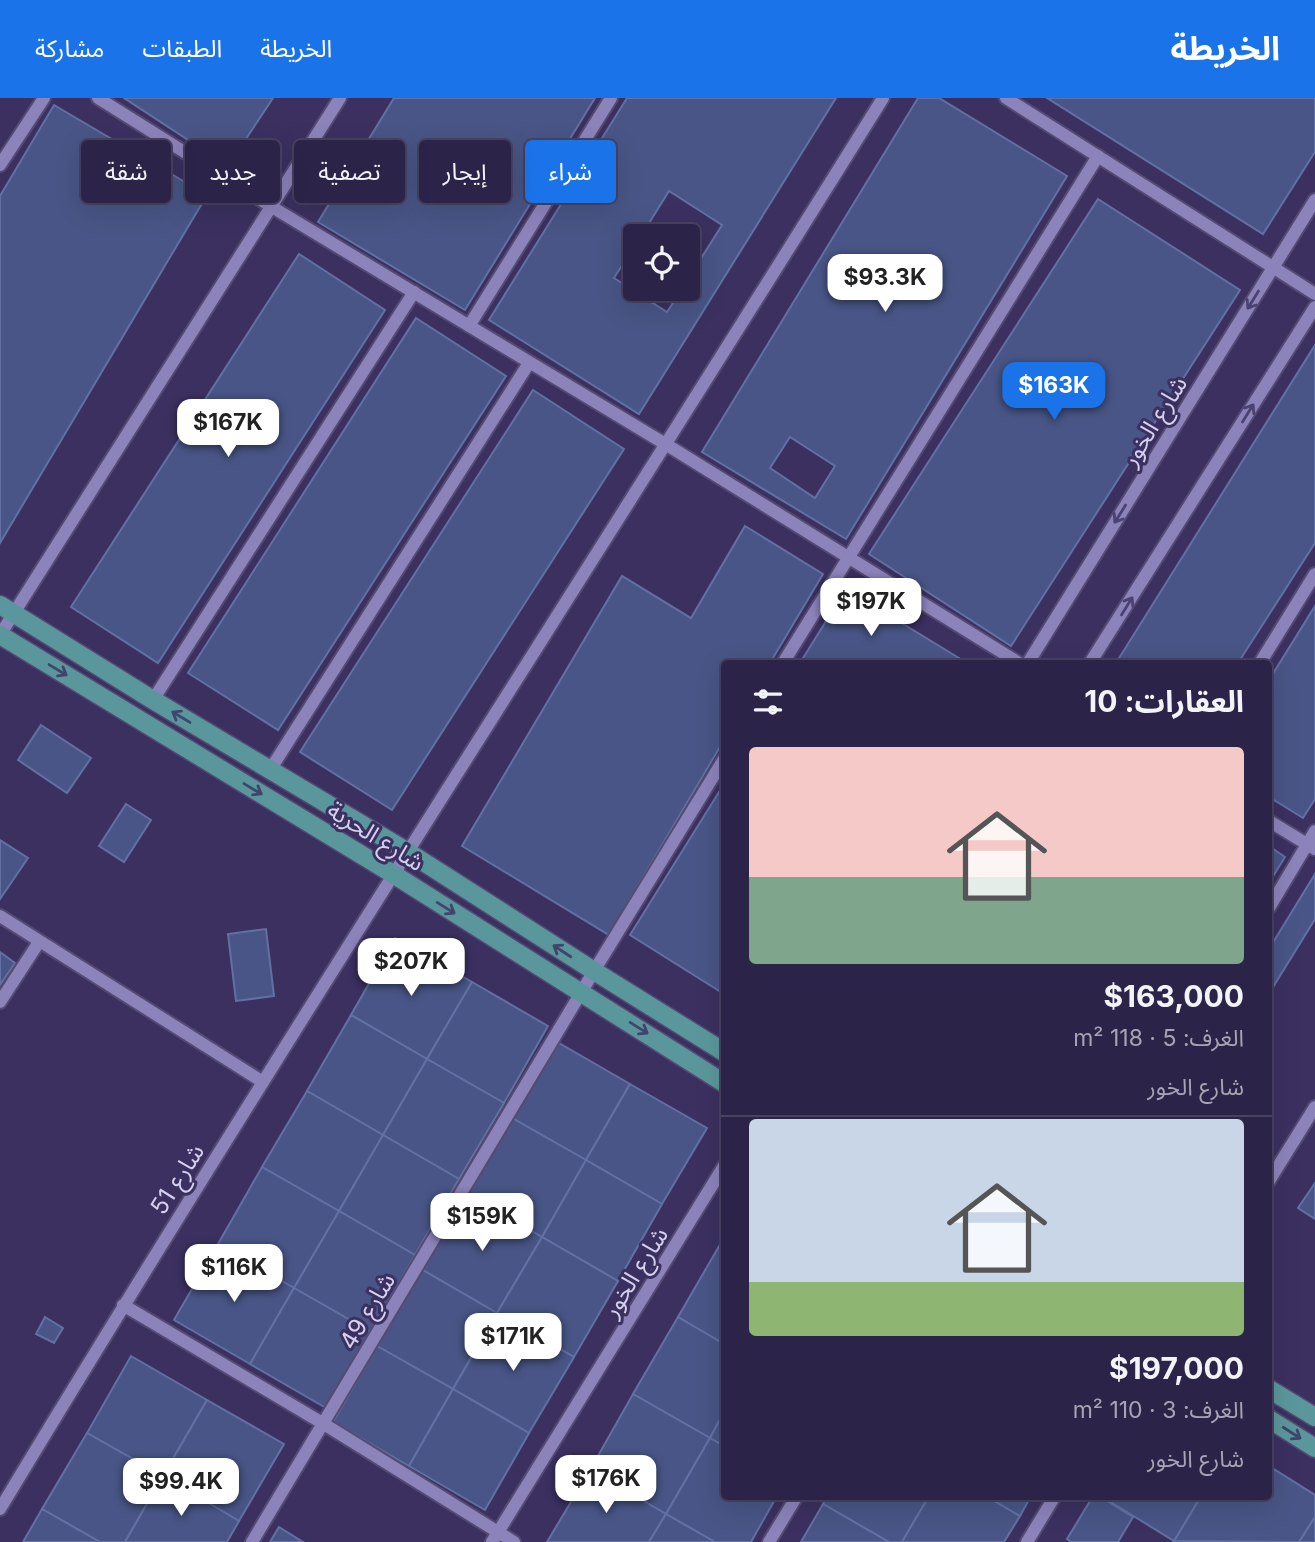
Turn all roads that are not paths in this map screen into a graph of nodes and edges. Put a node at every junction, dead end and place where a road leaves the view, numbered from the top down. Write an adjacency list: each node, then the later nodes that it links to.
1 (44, 98): 8 (street)
2 (98, 98): 10 (street)
3 (340, 98): 10 (street)
4 (611, 98): 15 (street)
5 (883, 98): 17 (street, شارع 51)
6 (1006, 98): 7 (street)
7 (1098, 156): 11 (street); 18 (street)
8 (0, 165)
9 (1315, 200): 11 (street, شارع الخور)
10 (272, 207): 12 (street); 20 (street)
11 (1273, 268): 13 (street); 24 (street, شارع الخور, one-way to 24)
12 (414, 292): 15 (street); 27 (street)
13 (1315, 294)
14 (1315, 307): 25 (street, one-way to 14)
15 (469, 326): 16 (street)
16 (529, 363): 17 (street); 29 (street)
17 (667, 445): 18 (street); 33 (street, شارع 51)
18 (848, 558): 22 (street); 23 (street)
19 (1315, 574): 26 (street)
20 (7, 609): 21 (street); 27 (main road, شارع الحرية)
21 (0, 635): 34 (main road, شارع الحرية, one-way to 34)
22 (785, 660)
23 (1014, 660)
24 (1030, 660)
25 (1092, 660)
26 (1262, 660)
27 (153, 700): 29 (main road, شارع الحرية, one-way to 27)
28 (721, 763): 38 (street, شارع 49)
29 (270, 770): 33 (main road, شارع الحرية)
30 (1272, 823): 32 (street)
31 (1315, 831): 32 (street)
32 (1311, 847): 35 (street)
33 (408, 852): 34 (street, شارع 51); 38 (main road, شارع الحرية, one-way to 33)
34 (393, 874): 39 (main road, شارع الحرية, one-way to 39); 43 (street, شارع 51)
35 (1272, 904)
36 (0, 916): 37 (street)
37 (39, 942): 40 (street); 43 (street)
38 (594, 971): 39 (street, شارع 49); 41 (main road, شارع الحرية)
39 (582, 992): 42 (main road, شارع الحرية, one-way to 42); 51 (street, شارع 49)
40 (0, 1002)
41 (721, 1050)
42 (721, 1081)
43 (263, 1082): 47 (street, شارع 51)
44 (1315, 1107): 46 (street)
45 (721, 1171): 56 (street, شارع الخور)
46 (1272, 1176)
47 (123, 1305): 51 (street); 55 (street, شارع 51)
48 (1272, 1391): 49 (main road)
49 (1315, 1417)
50 (1272, 1421): 52 (main road, one-way to 52)
51 (324, 1424): 56 (street); 57 (street, شارع 49)
52 (1315, 1448)
53 (795, 1500): 59 (street)
54 (1053, 1500): 60 (street)
55 (0, 1509)
56 (495, 1537): 58 (street)
57 (252, 1542)
58 (514, 1542)
59 (769, 1542)
60 (1027, 1542)

